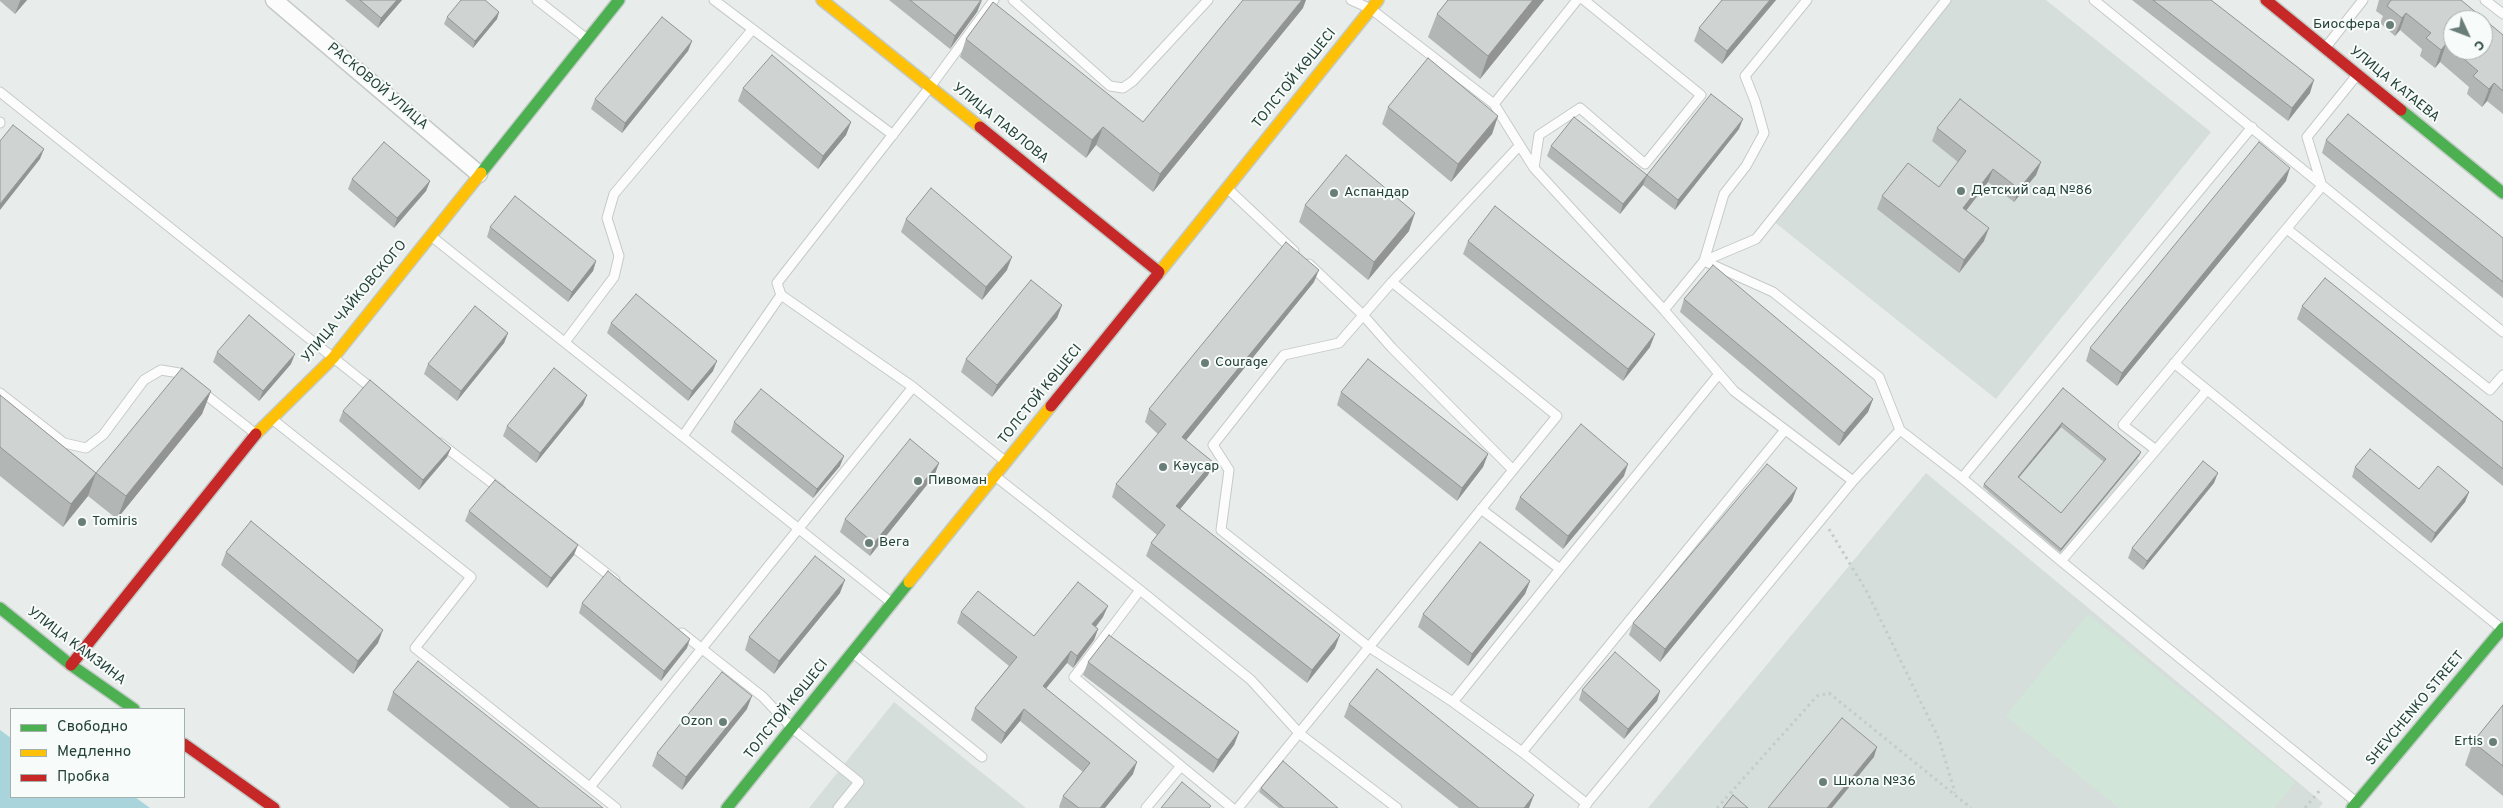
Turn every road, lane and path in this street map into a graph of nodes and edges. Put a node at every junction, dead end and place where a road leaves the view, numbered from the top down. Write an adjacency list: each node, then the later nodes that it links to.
1 (274, 0): 31 (street, РАСКОВОЙ УЛИЦА)
2 (537, 0): 21 (lane)
3 (619, 0): 21 (street, УЛИЦА ЧАЙКОВСКОГО)
4 (714, 0): 20 (lane)
5 (822, 0): 24 (street, УЛИЦА ПАВЛОВА)
6 (994, 0): 24 (lane)
7 (1013, 0): 8 (lane)
8 (1208, 0)
9 (1351, 0): 18 (lane)
10 (1577, 0): 26 (lane)
11 (1584, 0): 30 (lane)
12 (1806, 0): 37 (lane)
13 (1946, 0): 37 (lane)
14 (2094, 0): 27 (lane)
15 (2266, 0): 22 (street, УЛИЦА КАТАЕВА)
16 (2363, 0): 22 (lane)
17 (2485, 0): 19 (lane)
18 (1375, 5): 26 (lane); 33 (street, ТОЛСТОЙ КӨШЕСІ)
19 (2503, 14)
20 (752, 30): 28 (lane); 44 (lane)
21 (587, 39): 31 (street, УЛИЦА ЧАЙКОВСКОГО)
22 (2325, 48): 23 (street, УЛИЦА КАТАЕВА)
23 (2357, 74): 32 (lane); 34 (street, УЛИЦА КАТАЕВА)
24 (930, 87): 28 (lane); 38 (street, УЛИЦА ПАВЛОВА)
25 (0, 92): 45 (lane)
26 (1494, 104): 29 (lane)
27 (2252, 127): 32 (lane); 63 (lane)
28 (893, 135): 40 (lane)
29 (1520, 144): 30 (lane); 39 (lane)
30 (1534, 168): 41 (lane)
31 (479, 174): 36 (street, УЛИЦА ЧАЙКОВСКОГО)
32 (2322, 186): 35 (lane); 43 (lane)
33 (1227, 188): 38 (street, ТОЛСТОЙ КӨШЕСІ); 42 (lane)
34 (2503, 193)
35 (2286, 229): 46 (lane); 48 (lane)
36 (430, 235): 44 (lane); 45 (street, УЛИЦА ЧАЙКОВСКОГО)
37 (1704, 261): 41 (lane); 55 (lane)
38 (1159, 272): 60 (street, ТОЛСТОЙ КӨШЕСІ)
39 (1392, 282): 42 (lane); 61 (lane)
40 (781, 295): 49 (lane); 58 (lane)
41 (1664, 310): 47 (lane)
42 (1363, 315): 61 (lane); 78 (lane)
43 (2503, 332)
44 (565, 342): 58 (lane)
45 (332, 358): 52 (lane); 53 (street, УЛИЦА ЧАЙКОВСКОГО)
46 (2174, 364): 50 (lane); 59 (lane)
47 (1719, 374): 54 (lane); 71 (lane)
48 (2503, 375)
49 (913, 387): 60 (lane); 68 (lane)
50 (2207, 390): 59 (lane); 77 (lane)
51 (0, 393): 56 (lane)
52 (386, 400)
53 (272, 418): 56 (street, УЛИЦА ЧАЙКОВСКОГО); 91 (lane)
54 (1785, 430): 64 (lane); 87 (lane)
55 (1900, 430): 63 (lane); 64 (lane)
56 (256, 434): 81 (street, УЛИЦА ЧАЙКОВСКОГО)
57 (432, 436): 65 (lane)
58 (683, 436): 68 (lane)
59 (2156, 450): 70 (lane)
60 (1006, 462): 62 (street, ТОЛСТОЙ КӨШЕСІ)
61 (1513, 470): 66 (lane)
62 (995, 476): 73 (lane); 74 (street, ТОЛСТОЙ КӨШЕСІ)
63 (1962, 478): 70 (lane)
64 (1853, 481): 67 (lane)
65 (509, 497)
66 (1481, 509): 71 (lane); 78 (lane)
67 (1823, 517): 92 (path); 94 (lane)
68 (799, 528): 74 (lane); 79 (lane)
69 (563, 540): 72 (lane)
70 (2061, 561): 90 (lane)
71 (1560, 569): 82 (lane)
72 (625, 588)
73 (1140, 590): 85 (lane); 89 (lane)
74 (892, 603): 80 (street, ТОЛСТОЙ КӨШЕСІ)
75 (0, 608): 81 (street, УЛИЦА КАМЗИНА)
76 (671, 624): 79 (lane)
77 (2503, 629): 95 (street, SHEVCHENKO STREET)
78 (1369, 647): 82 (lane); 85 (lane)
79 (702, 649): 84 (lane); 91 (lane)
80 (852, 652): 84 (street, ТОЛСТОЙ КӨШЕСІ); 88 (lane)
81 (71, 665): 83 (street, УЛИЦА КАМЗИНА)
82 (1453, 702): 87 (lane)
83 (133, 708)
84 (792, 728): 98 (street, ТОЛСТОЙ КӨШЕСІ); 99 (lane)
85 (1300, 734): 93 (lane); 104 (lane)
86 (185, 745): 96 (street)
87 (1522, 752): 94 (lane)
88 (982, 757)
89 (1180, 766): 100 (lane); 101 (lane)
90 (2328, 780): 95 (lane); 107 (path)
91 (590, 787): 97 (lane)
92 (1955, 794): 105 (path); 106 (path)
93 (1244, 800): 102 (lane); 103 (lane)
94 (1585, 806)
95 (2355, 806)
96 (274, 808)
97 (616, 808)
98 (727, 808)
99 (838, 808)
100 (1146, 808)
101 (1232, 808)
102 (1238, 808)
103 (1252, 808)
104 (1397, 808)
105 (1717, 808)
106 (1971, 808)
107 (2305, 808)

